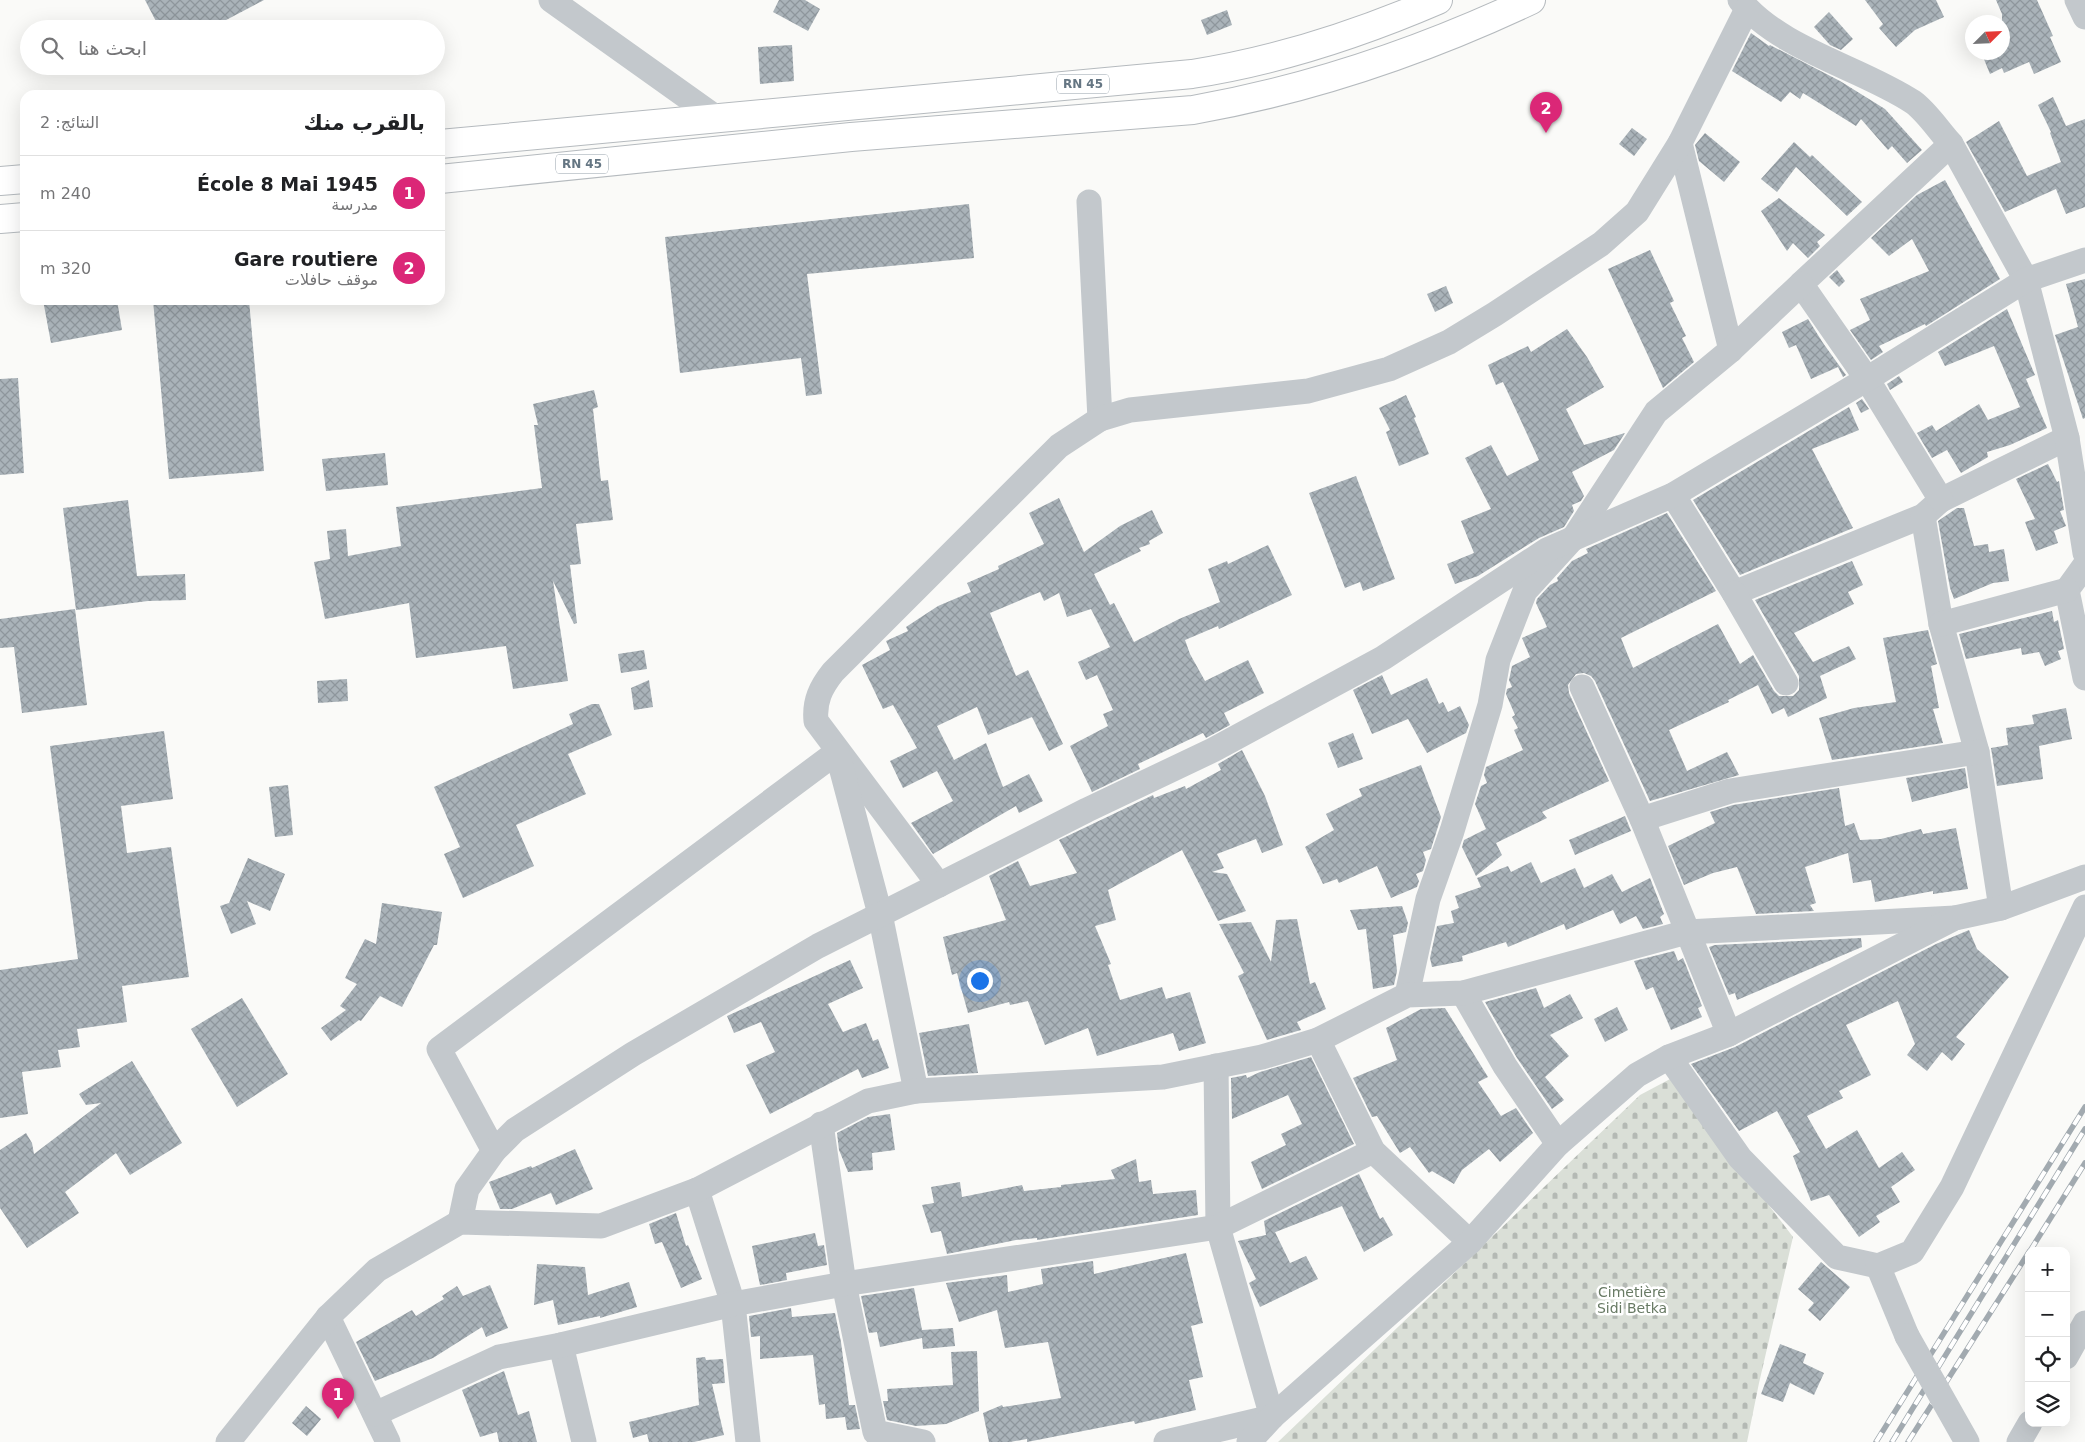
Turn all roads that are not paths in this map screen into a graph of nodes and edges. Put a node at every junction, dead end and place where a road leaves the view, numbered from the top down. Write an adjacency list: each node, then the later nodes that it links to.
1 (551, 0): 7 (street)
2 (1438, 0): 7 (main road, RN 45)
3 (1531, 0): 11 (main road, RN 45)
4 (2077, 0): 6 (street)
5 (1743, 4): 8 (street); 10 (street)
6 (2085, 17)
7 (718, 119): 9 (main road, RN 45); 11 (main road)
8 (1680, 143): 21 (street); 23 (street)
9 (445, 144)
10 (1951, 144): 19 (street); 20 (street)
11 (724, 150): 12 (main road, RN 45)
12 (445, 178)
13 (20, 179): 14 (main road)
14 (0, 181)
15 (1089, 202): 23 (street)
16 (20, 217): 17 (main road)
17 (0, 219)
18 (2085, 260): 19 (street)
19 (2026, 280): 22 (street); 24 (street)
20 (1802, 284): 21 (street); 22 (street)
21 (1731, 350): 28 (street)
22 (1867, 379): 25 (street); 26 (street)
23 (1100, 419): 37 (street)
24 (2067, 438): 26 (street); 29 (street)
25 (1673, 495): 28 (street); 32 (street)
26 (1941, 500): 27 (street)
27 (1923, 516): 32 (street); 33 (street)
28 (1575, 536): 41 (street); 48 (street)
29 (2085, 553)
30 (2085, 565): 31 (street)
31 (2067, 590): 33 (street); 34 (street)
32 (1734, 593): 35 (street)
33 (1941, 624): 38 (street)
34 (2085, 678)
35 (1786, 683)
36 (1582, 687): 39 (street)
37 (837, 752): 41 (street); 44 (street); 57 (street)
38 (1977, 752): 39 (street); 43 (street)
39 (1642, 819): 46 (street)
40 (2085, 877): 43 (street)
41 (939, 885): 44 (street)
42 (2085, 907): 62 (street)
43 (2001, 908): 45 (street)
44 (880, 914): 53 (street); 57 (street)
45 (1955, 918): 46 (street); 49 (street)
46 (1687, 932): 47 (street); 49 (street)
47 (1463, 993): 48 (street); 55 (street)
48 (1407, 995): 50 (street)
49 (1729, 1034): 51 (street)
50 (1318, 1040): 52 (street); 56 (street)
51 (1669, 1058): 55 (street); 62 (street)
52 (1216, 1066): 53 (street); 60 (street)
53 (916, 1091): 54 (street)
54 (821, 1124): 58 (street); 63 (street)
55 (1558, 1144): 61 (street)
56 (1372, 1151): 60 (street); 61 (street)
57 (494, 1152): 59 (street)
58 (697, 1190): 59 (street); 64 (street)
59 (460, 1222): 65 (street)
60 (1218, 1227): 63 (street); 70 (street)
61 (1470, 1242): 70 (street)
62 (1878, 1266): 79 (street, bridge)
63 (844, 1284): 64 (street); 76 (street)
64 (733, 1304): 67 (street); 75 (street)
65 (328, 1317): 69 (street); 72 (street)
66 (2085, 1323): 68 (street)
67 (561, 1345): 69 (street); 74 (street)
68 (2070, 1350)
69 (375, 1414): 73 (street)
70 (1272, 1417): 77 (street); 78 (street)
71 (2028, 1427): 80 (street)
72 (228, 1442)
73 (388, 1442)
74 (584, 1442)
75 (748, 1442)
76 (923, 1442)
77 (1166, 1442)
78 (1249, 1442)
79 (1967, 1442)
80 (2020, 1442)

